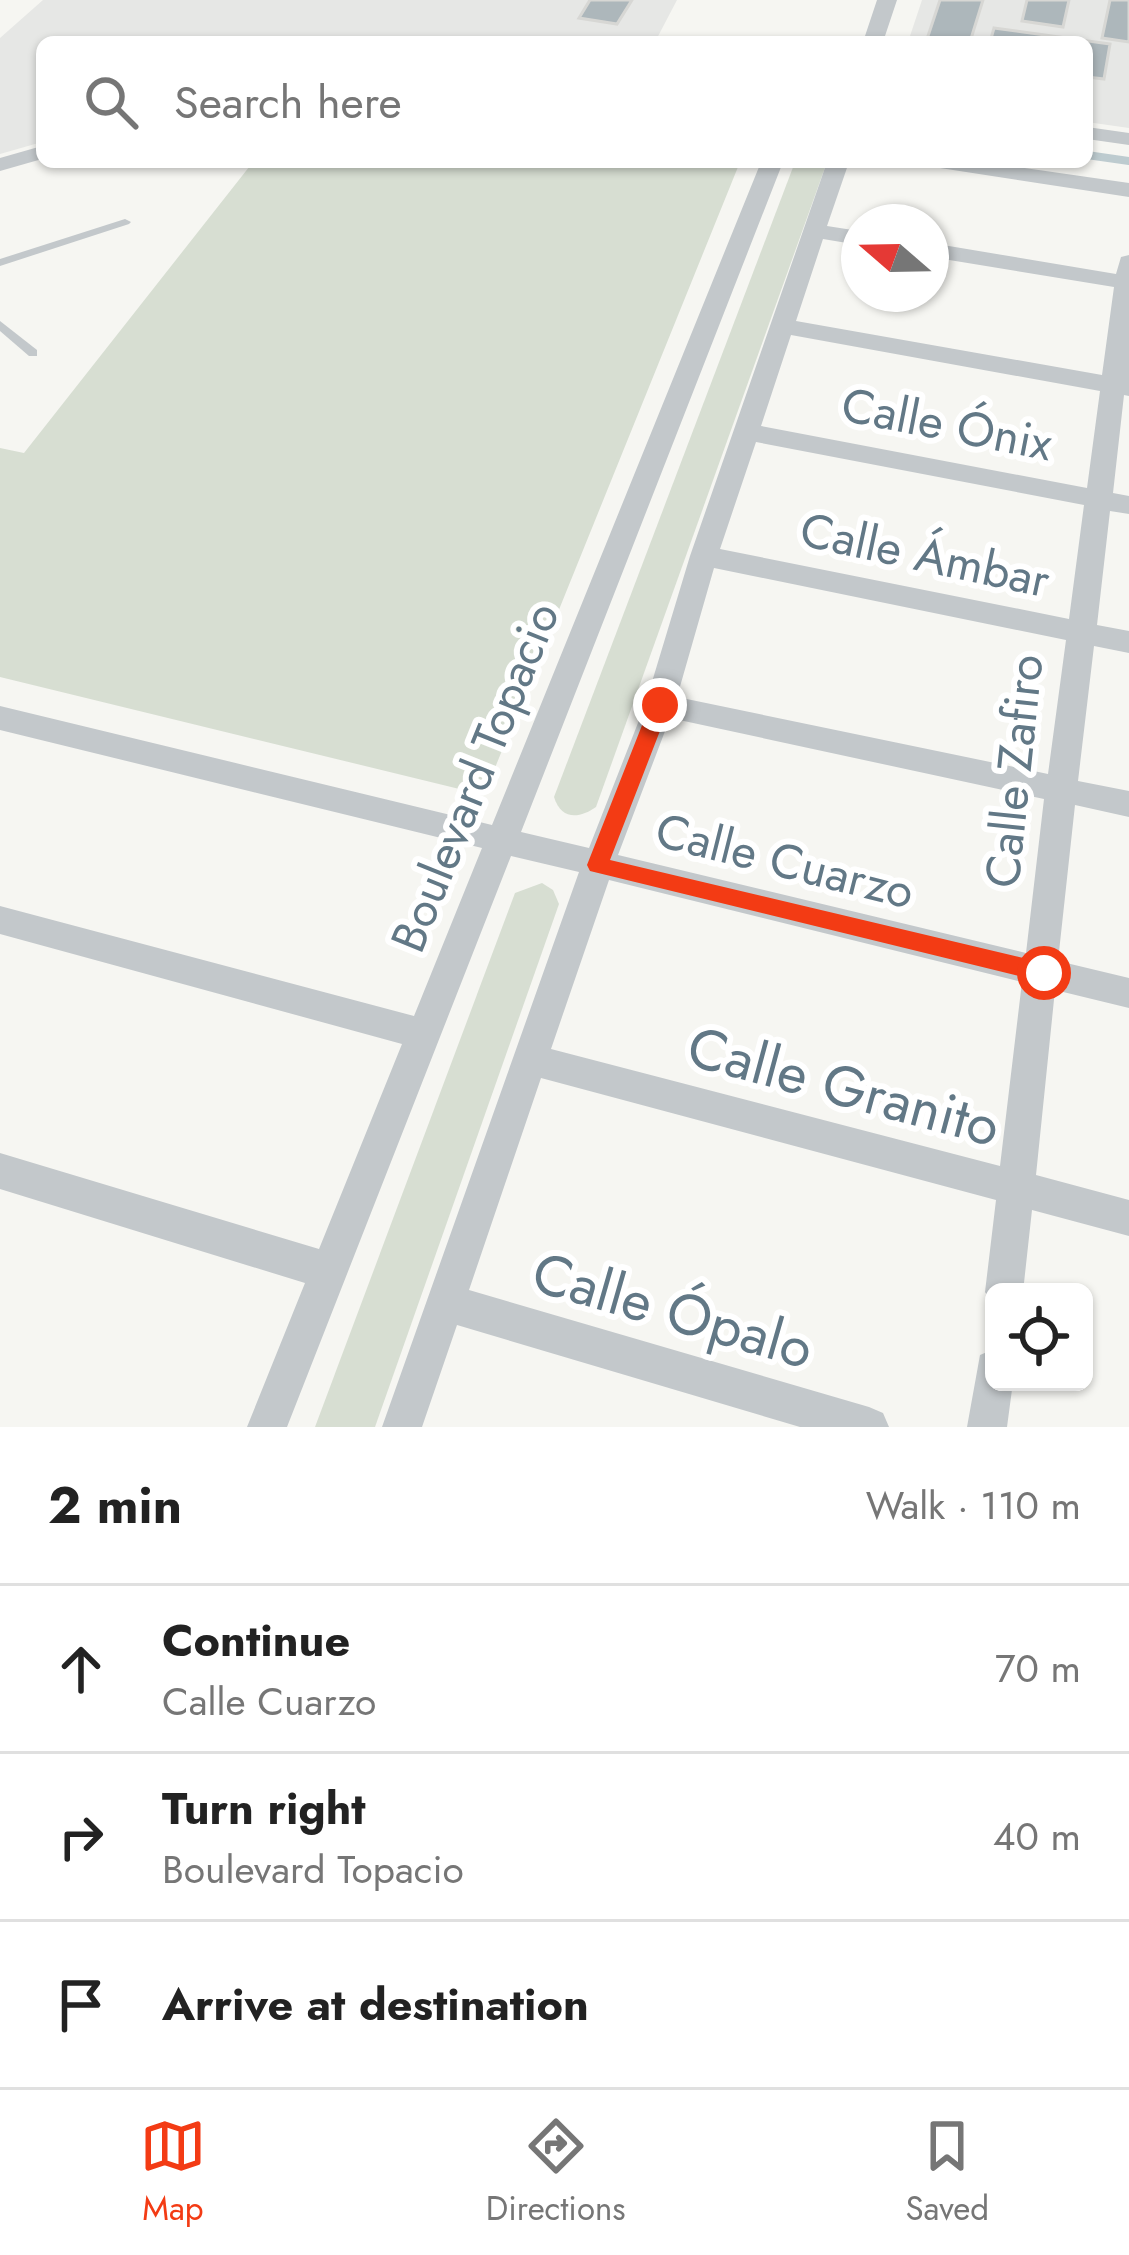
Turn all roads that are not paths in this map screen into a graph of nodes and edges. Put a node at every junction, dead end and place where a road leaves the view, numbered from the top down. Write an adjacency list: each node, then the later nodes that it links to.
1 (887, 0): 2 (street)
2 (875, 36)
3 (1093, 134): 4 (street)
4 (1129, 140)
5 (36, 154): 6 (street)
6 (0, 165)
7 (770, 168): 30 (street, Boulevard Topacio)
8 (836, 168): 12 (street)
9 (980, 168): 10 (street)
10 (1129, 190)
11 (124, 222): 15 (lane)
12 (816, 231): 13 (street); 18 (street)
13 (841, 235)
14 (949, 252): 16 (street)
15 (0, 263)
16 (1128, 276): 20 (street, Calle Zafiro)
17 (0, 325): 19 (lane)
18 (784, 326): 20 (street); 21 (street)
19 (33, 352)
20 (1120, 386): 22 (street, Calle Zafiro)
21 (749, 432): 22 (street, Calle Ónix); 23 (street)
22 (1113, 502): 24 (street, Calle Zafiro)
23 (704, 556): 24 (street, Calle Ámbar); 26 (street)
24 (1081, 632): 25 (street, Calle Ámbar); 28 (street, Calle Zafiro)
25 (1129, 642)
26 (660, 705): 28 (street); 31 (street)
27 (0, 718): 30 (street, Calle Cuarzo)
28 (1061, 790): 29 (street); 33 (street, Calle Zafiro)
29 (1129, 804)
30 (501, 841): 31 (street, Calle Cuarzo); 35 (street, Boulevard Topacio)
31 (598, 865): 33 (street, Calle Cuarzo); 36 (street)
32 (0, 920): 35 (street)
33 (1044, 973): 34 (street, Calle Cuarzo); 38 (street, Calle Zafiro)
34 (1129, 993)
35 (424, 1034): 40 (street, Boulevard Topacio)
36 (532, 1060): 38 (street, Calle Granito); 42 (street)
37 (0, 1171): 40 (street)
38 (1017, 1188): 39 (street, Calle Granito); 41 (street, Calle Zafiro)
39 (1129, 1218)
40 (329, 1271): 44 (street, Boulevard Topacio)
41 (1005, 1283)
42 (445, 1303): 45 (street); 46 (street, Calle Ópalo)
43 (991, 1391): 47 (street)
44 (267, 1427)
45 (403, 1427)
46 (869, 1427)
47 (987, 1427)

